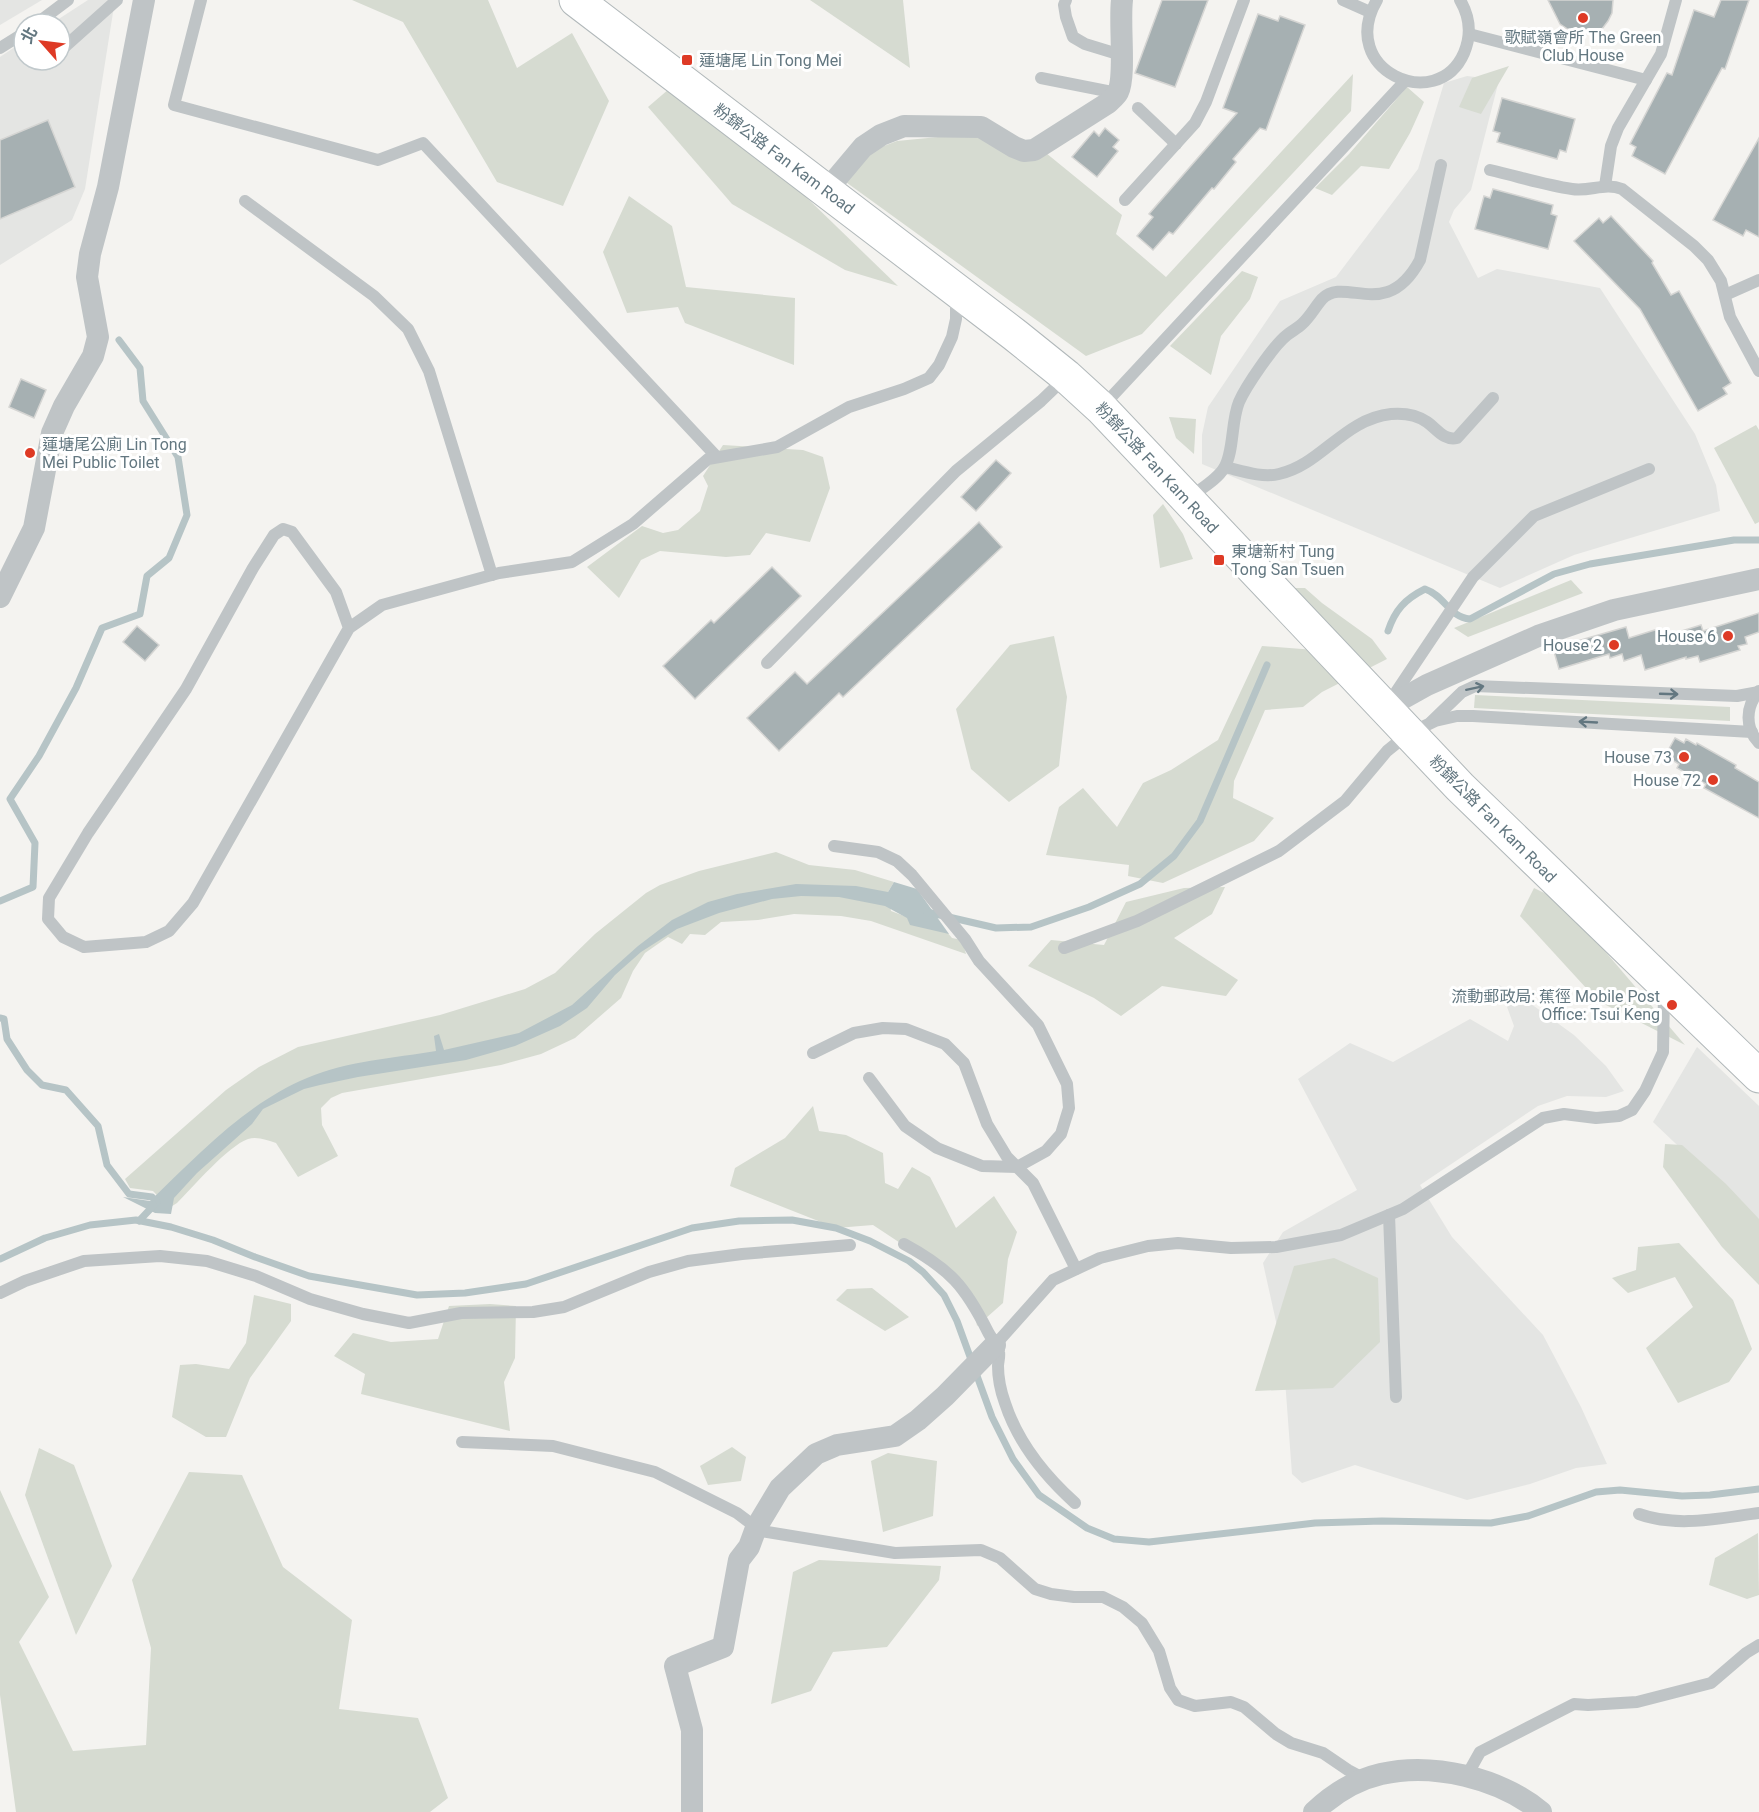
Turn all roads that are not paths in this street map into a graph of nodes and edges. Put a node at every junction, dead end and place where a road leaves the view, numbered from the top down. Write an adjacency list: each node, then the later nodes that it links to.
1 (68, 0): 13 (lane)
2 (117, 0): 16 (lane)
3 (144, 0): 43 (street)
4 (201, 0): 37 (lane)
5 (576, 0): 27 (main road, 粉錦公路 Fan Kam Road)
6 (1066, 0): 17 (lane)
7 (1122, 0): 17 (street)
8 (1244, 0): 23 (lane)
9 (1343, 0): 14 (lane)
10 (1377, 0): 14 (lane)
11 (1460, 0): 15 (lane)
12 (1676, 0): 19 (lane)
13 (52, 12)
14 (1370, 12): 20 (lane)
15 (1469, 34): 19 (lane); 20 (lane)
16 (72, 40)
17 (1121, 55): 21 (street)
18 (1041, 78): 21 (lane)
19 (1646, 80): 26 (lane)
20 (1405, 81): 36 (lane)
21 (1117, 93): 27 (street)
22 (1138, 108): 23 (lane)
23 (1176, 144): 28 (lane)
24 (1440, 165): 38 (lane)
25 (1490, 170): 26 (lane)
26 (1605, 186): 32 (lane)
27 (826, 190): 31 (main road, 粉錦公路 Fan Kam Road)
28 (1125, 200)
29 (244, 201): 41 (lane)
30 (1759, 280): 32 (lane)
31 (956, 290): 34 (main road, 粉錦公路 Fan Kam Road); 37 (lane)
32 (1725, 295): 33 (lane)
33 (1759, 371)
34 (1066, 376): 36 (main road, 粉錦公路 Fan Kam Road); 45 (lane)
35 (1493, 398): 38 (lane)
36 (1101, 408): 40 (main road, 粉錦公路 Fan Kam Road)
37 (716, 456): 41 (lane)
38 (1225, 467): 40 (lane)
39 (1649, 469): 47 (lane)
40 (1187, 500): 47 (main road, 粉錦公路 Fan Kam Road)
41 (492, 575): 44 (lane)
42 (1759, 579): 47 (street)
43 (0, 597)
44 (349, 628): 44 (lane)
45 (767, 663)
46 (1759, 692): 48 (lane, one-way to 46); 49 (lane)
47 (1384, 709): 48 (main road, 粉錦公路 Fan Kam Road)
48 (1419, 728): 49 (lane, one-way to 48); 51 (lane); 52 (main road, 粉錦公路 Fan Kam Road)
49 (1755, 738)
50 (834, 846): 56 (lane)
51 (1064, 948)
52 (1662, 983): 54 (main road, 粉錦公路 Fan Kam Road); 57 (lane)
53 (813, 1053): 56 (lane)
54 (1759, 1076)
55 (869, 1078): 56 (lane)
56 (1017, 1167): 60 (lane)
57 (1389, 1215): 60 (lane); 63 (lane)
58 (850, 1245): 61 (lane)
59 (904, 1245): 62 (lane)
60 (1076, 1269): 62 (lane)
61 (0, 1293)
62 (992, 1348): 65 (lane); 68 (street)
63 (1395, 1397)
64 (462, 1442): 68 (lane)
65 (1075, 1503)
66 (1759, 1513): 67 (lane)
67 (1639, 1514)
68 (756, 1528): 71 (lane); 72 (street)
69 (1759, 1645): 70 (lane)
70 (1466, 1777): 71 (street); 74 (street)
71 (1366, 1779): 73 (street)
72 (693, 1812)
73 (1314, 1812)
74 (1542, 1812)

